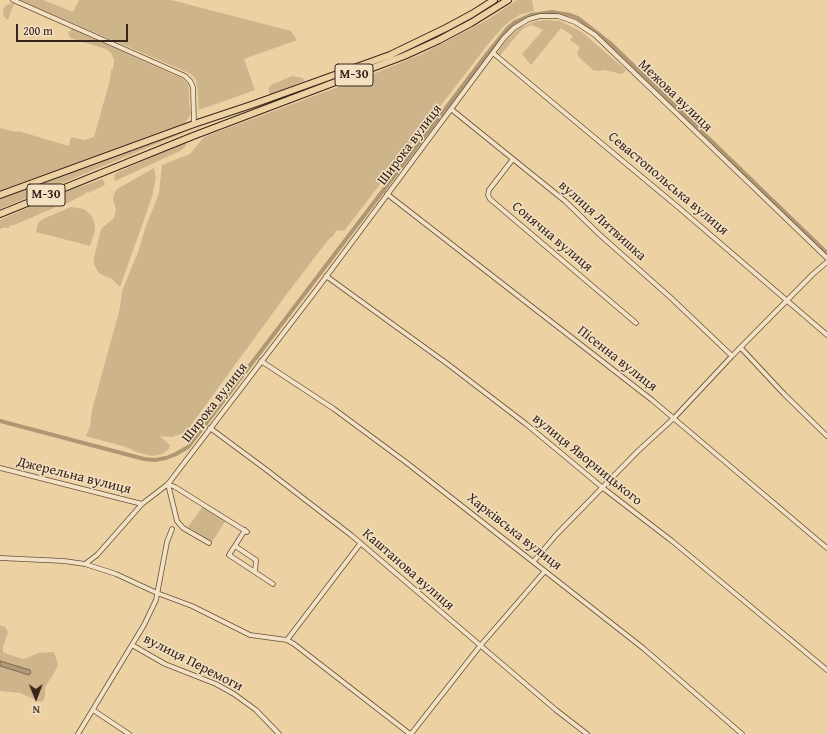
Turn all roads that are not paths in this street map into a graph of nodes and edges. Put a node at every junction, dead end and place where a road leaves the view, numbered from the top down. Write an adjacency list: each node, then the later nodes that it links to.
1 (14, 0): 6 (street)
2 (494, 0): 6 (highway, М-30)
3 (508, 0): 7 (highway, М-30)
4 (493, 53): 5 (street, Широка вулиця); 12 (street, Межова вулиця); 15 (street, Севастопольська вулиця)
5 (451, 109): 8 (street, вулиця Литвишка); 9 (street, Широка вулиця)
6 (194, 124): 7 (highway); 10 (highway, М-30)
7 (193, 136): 11 (highway, М-30)
8 (513, 159): 16 (street, Сонячна вулиця); 19 (street, вулиця Литвишка)
9 (387, 194): 14 (street, Широка вулиця); 21 (street, Пісенна вулиця)
10 (0, 195)
11 (0, 214)
12 (827, 258)
13 (827, 262): 15 (street)
14 (326, 276): 20 (street, Широка вулиця); 26 (street, вулиця Яворницького)
15 (787, 300): 17 (street, Севастопольська вулиця); 18 (street)
16 (636, 323)
17 (827, 335)
18 (741, 348): 19 (street); 23 (street)
19 (732, 356): 21 (street)
20 (261, 361): 22 (street, Широка вулиця); 34 (street, Харківська вулиця)
21 (674, 418): 26 (street); 32 (street, Пісенна вулиця)
22 (210, 428): 25 (street, Широка вулиця); 30 (street, Каштанова вулиця)
23 (827, 436)
24 (0, 468): 27 (street, Джерельна вулиця)
25 (168, 484): 27 (street, Широка вулиця); 29 (street); 31 (street)
26 (603, 488): 34 (street); 43 (street, вулиця Яворницького)
27 (142, 504): 35 (street, Широка вулиця)
28 (172, 529): 39 (street)
29 (209, 543)
30 (360, 544): 40 (street); 42 (street, Каштанова вулиця)
31 (234, 546): 37 (street); 37 (street)
32 (827, 548)
33 (0, 558): 35 (street)
34 (534, 561): 36 (street, Харківська вулиця)
35 (85, 564): 39 (street)
36 (546, 571): 42 (street); 45 (street, Харківська вулиця)
37 (255, 572): 38 (street)
38 (273, 584)
39 (157, 593): 40 (street); 41 (street)
40 (287, 640): 49 (street)
41 (132, 645): 44 (street); 48 (street, вулиця Перемоги)
42 (480, 646): 49 (street); 50 (street, Каштанова вулиця)
43 (827, 670)
44 (93, 710): 46 (street); 47 (street)
45 (740, 733)
46 (78, 734)
47 (129, 734)
48 (279, 734)
49 (411, 734)
50 (587, 734)

